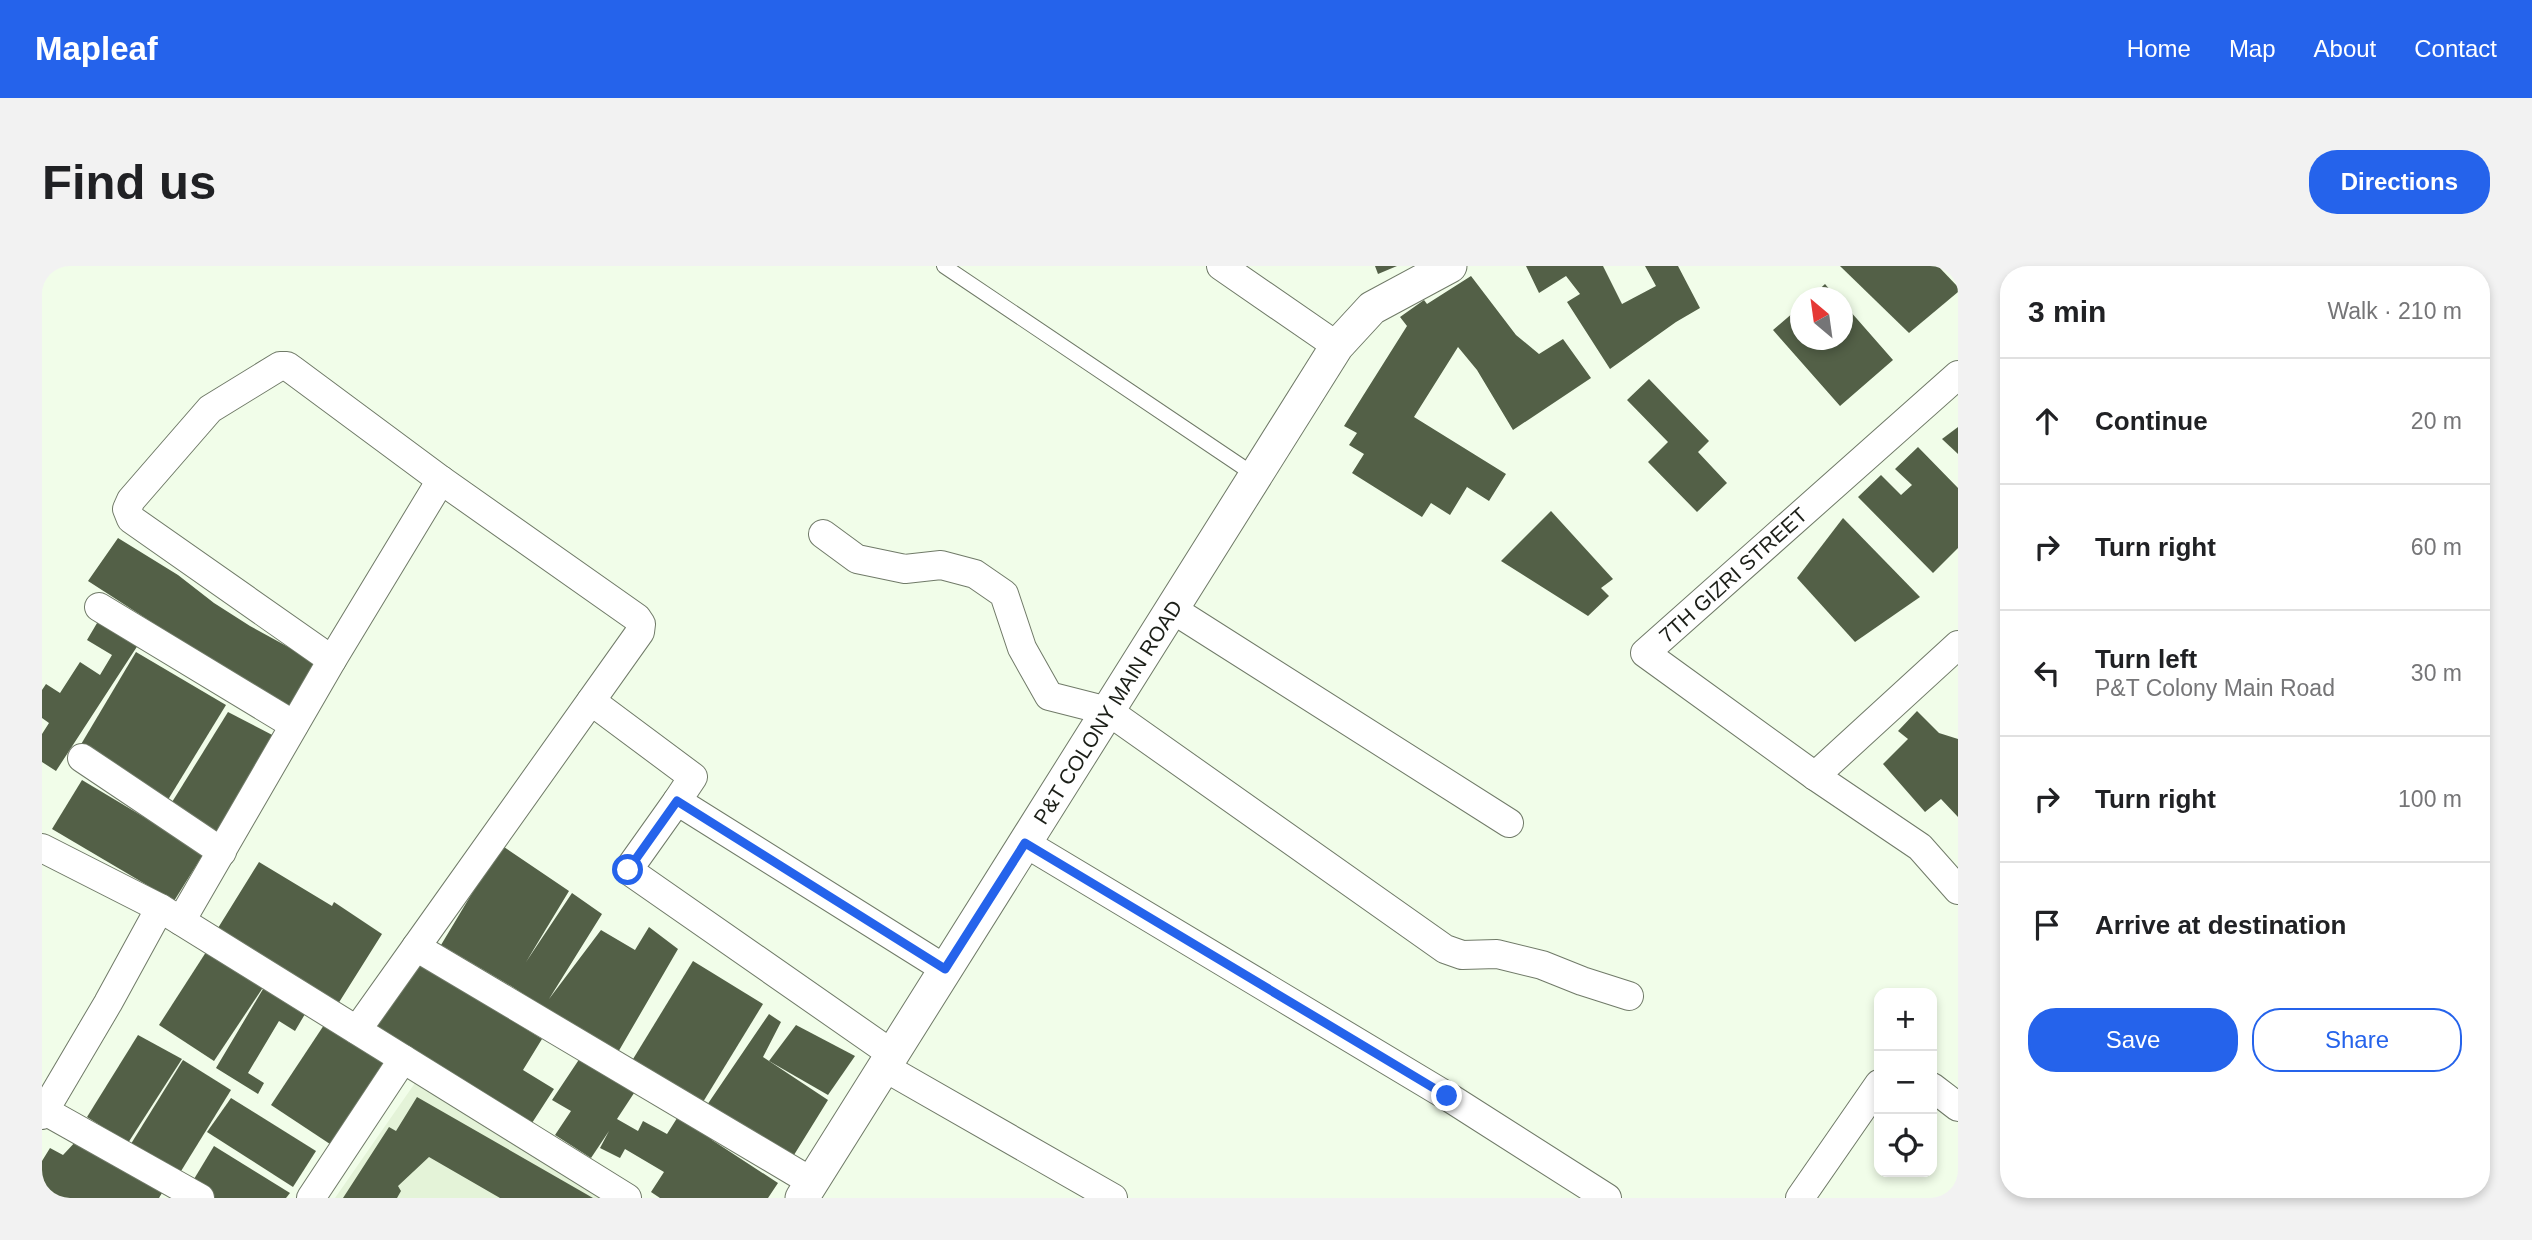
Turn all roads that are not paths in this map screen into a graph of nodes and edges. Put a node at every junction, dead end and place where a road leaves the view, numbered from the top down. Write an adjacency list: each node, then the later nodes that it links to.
1 (944, 266): 6 (lane)
2 (1221, 266): 4 (street)
3 (1450, 266): 4 (street, P&T COLONY MAIN ROAD)
4 (1337, 346): 6 (street, P&T COLONY MAIN ROAD)
5 (1958, 375): 17 (street, 7TH GIZRI STREET)
6 (1256, 476): 10 (street, P&T COLONY MAIN ROAD)
7 (441, 480): 12 (street); 12 (street); 13 (street)
8 (823, 534): 14 (street)
9 (99, 607): 15 (street)
10 (1172, 609): 14 (street, P&T COLONY MAIN ROAD); 19 (street)
11 (1958, 645): 17 (street)
12 (332, 660): 15 (street)
13 (591, 701): 18 (street); 25 (street)
14 (1108, 711): 20 (street, P&T COLONY MAIN ROAD); 27 (street)
15 (294, 725): 22 (street)
16 (82, 758): 22 (street)
17 (1815, 776): 23 (street, 7TH GIZRI STREET)
18 (677, 801): 26 (street); 30 (street)
19 (1509, 823)
20 (1025, 843): 26 (street, P&T COLONY MAIN ROAD); 36 (street)
21 (42, 848): 24 (street)
22 (222, 852): 24 (street)
23 (1958, 890)
24 (171, 915): 28 (street); 34 (street)
25 (416, 947): 28 (street); 35 (street)
26 (945, 969): 30 (street, P&T COLONY MAIN ROAD)
27 (1629, 996)
28 (357, 1031): 29 (street)
29 (403, 1059): 38 (street); 39 (street)
30 (888, 1060): 35 (street, P&T COLONY MAIN ROAD); 40 (street)
31 (1874, 1091): 41 (street)
32 (1937, 1091): 33 (street)
33 (1958, 1107)
34 (43, 1113): 37 (street)
35 (807, 1190)
36 (1598, 1196)
37 (200, 1198)
38 (311, 1198)
39 (626, 1198)
40 (1113, 1198)
41 (1800, 1198)

